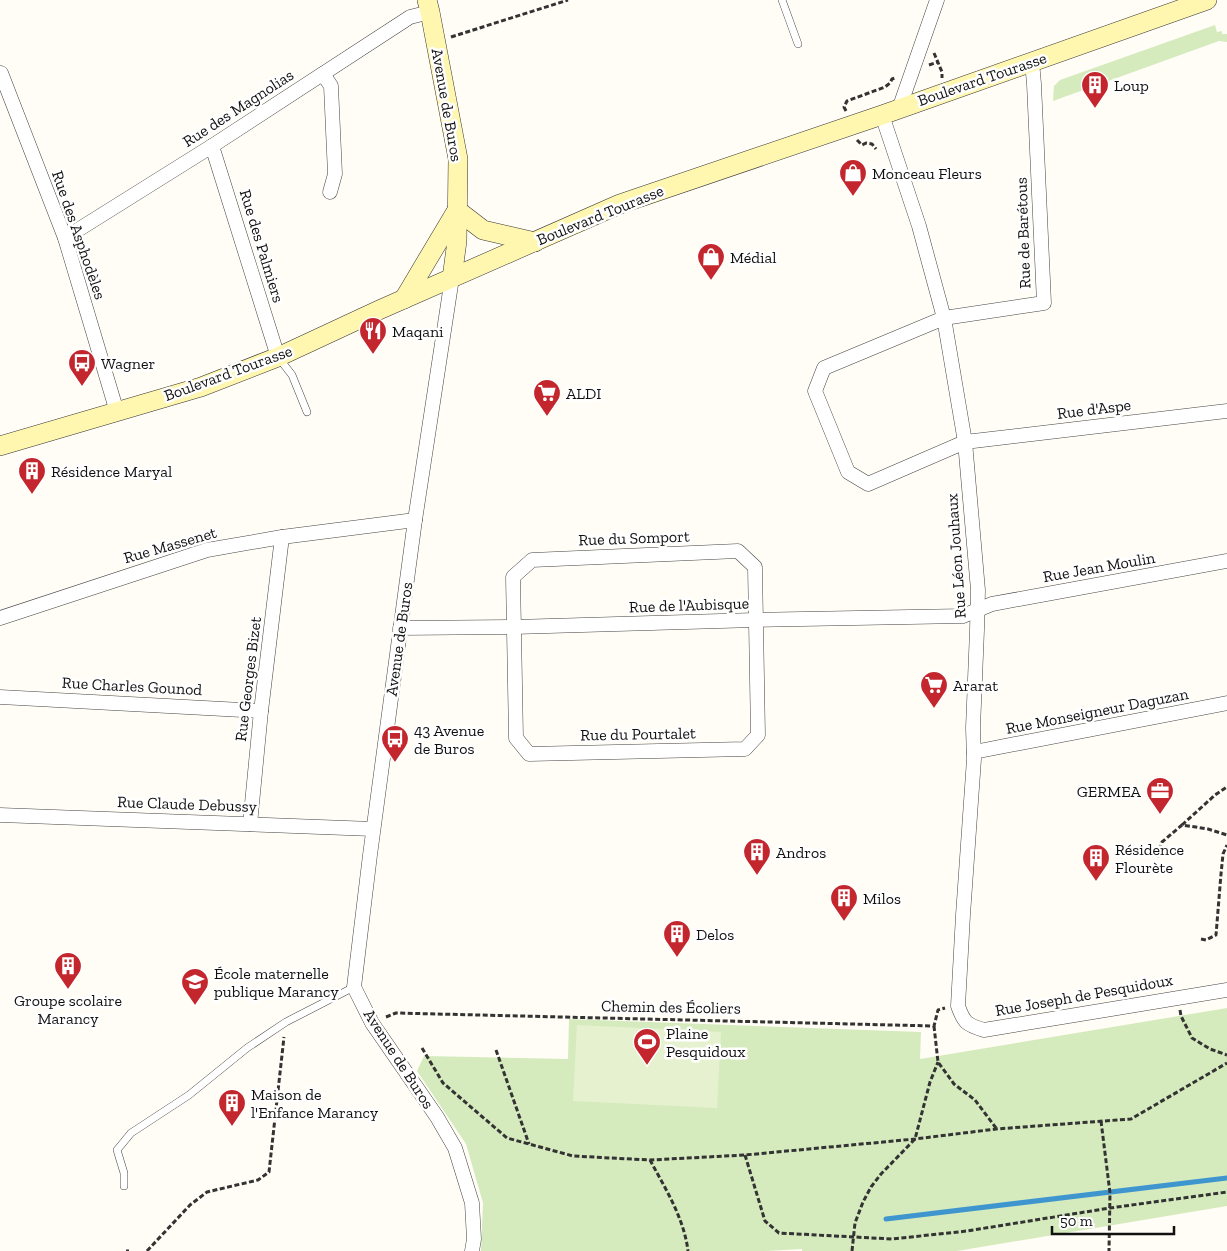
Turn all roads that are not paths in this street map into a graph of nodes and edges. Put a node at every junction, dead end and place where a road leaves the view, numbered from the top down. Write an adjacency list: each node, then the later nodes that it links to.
1 (782, 0): 5 (lane)
2 (937, 0): 9 (street)
3 (1208, 0): 6 (main road, Boulevard Tourasse)
4 (429, 6): 8 (street, Rue des Magnolias); 12 (main road, Avenue de Buros)
5 (798, 44)
6 (1032, 62): 9 (main road, Boulevard Tourasse); 17 (street, Rue de Barétous)
7 (2, 70): 13 (street, Rue des Asphodèles)
8 (323, 74): 10 (street, Rue des Magnolias); 11 (street)
9 (890, 112): 14 (main road, Boulevard Tourasse); 17 (street, Rue Léon Jouhaux)
10 (212, 146): 13 (street, Rue des Magnolias); 18 (street, Rue des Palmiers)
11 (330, 192)
12 (457, 210): 14 (main road); 15 (main road, Avenue de Buros); 16 (main road)
13 (65, 238): 20 (street, Rue des Asphodèles)
14 (534, 242): 15 (main road, Boulevard Tourasse)
15 (452, 278): 16 (main road, Boulevard Tourasse); 24 (street, Avenue de Buros)
16 (404, 299): 18 (main road, Boulevard Tourasse)
17 (944, 318): 22 (street, Rue Léon Jouhaux); 22 (street, Rue d'Aspe)
18 (278, 357): 20 (main road, Boulevard Tourasse); 21 (lane)
19 (1227, 411): 22 (street, Rue d'Aspe)
20 (117, 412): 23 (main road, Boulevard Tourasse)
21 (307, 412)
22 (965, 442): 27 (street, Rue Léon Jouhaux)
23 (0, 446)
24 (415, 520): 25 (street, Rue Massenet); 30 (street, Avenue de Buros)
25 (282, 537): 28 (street, Rue Massenet); 34 (street, Rue Georges Bizet)
26 (1227, 561): 27 (street, Rue Jean Moulin)
27 (978, 610): 29 (street, Rue de l'Aubisque); 35 (street, Rue Léon Jouhaux)
28 (0, 618)
29 (755, 620): 31 (street, Rue de l'Aubisque); 31 (street, Rue du Somport); 31 (street, Rue du Pourtalet)
30 (400, 628): 31 (street, Rue de l'Aubisque); 38 (street, Avenue de Buros)
31 (514, 628)
32 (0, 697): 34 (street, Rue Charles Gounod)
33 (1227, 703): 35 (street, Rue Monseigneur Daguzan)
34 (261, 711): 37 (street, Rue Georges Bizet)
35 (974, 752): 41 (street, Rue Léon Jouhaux)
36 (0, 815): 37 (street, Rue Claude Debussy)
37 (250, 824): 38 (street, Rue Claude Debussy)
38 (373, 829): 39 (street, Avenue de Buros)
39 (354, 987): 42 (lane); 43 (street, Avenue de Buros)
40 (1227, 990): 41 (street, Rue Joseph de Pesquidoux)
41 (958, 1006)
42 (124, 1186)
43 (472, 1251)

